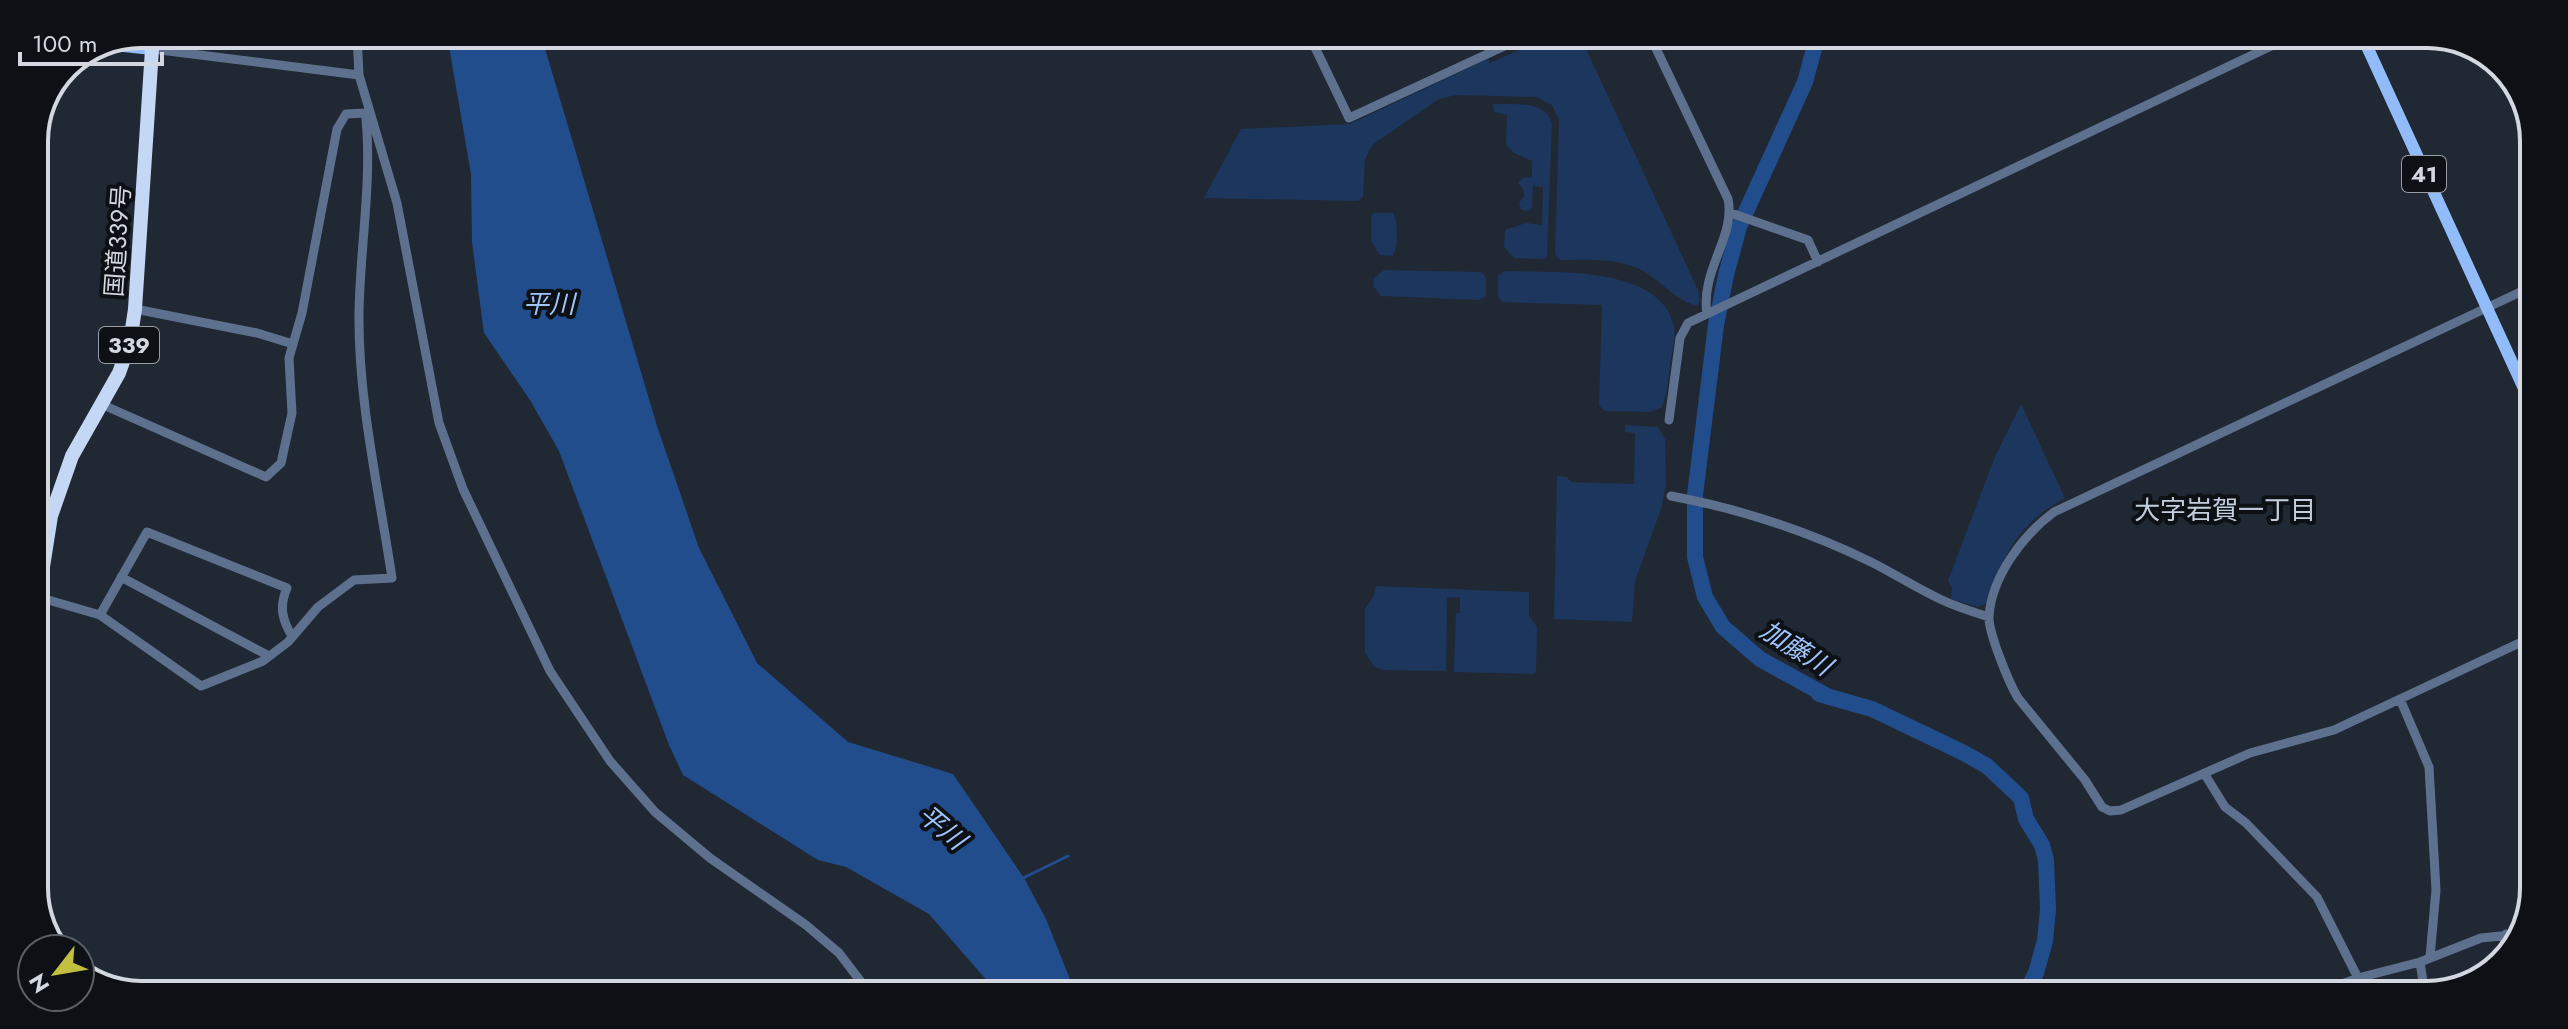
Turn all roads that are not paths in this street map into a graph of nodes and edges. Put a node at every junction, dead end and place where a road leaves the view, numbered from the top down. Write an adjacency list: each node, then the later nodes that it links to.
1 (153, 48): 15 (highway, 国道339号 / 339)
2 (195, 48): 9 (street)
3 (358, 48): 9 (street)
4 (1315, 48): 5 (street)
5 (1500, 48)
6 (1656, 48): 11 (street)
7 (2267, 48): 12 (street)
8 (2368, 48): 14 (main road, 41)
9 (359, 75): 10 (street)
10 (366, 110): 17 (street); 29 (street); 37 (street)
11 (1734, 215): 12 (street); 16 (street)
12 (1818, 262): 16 (street)
13 (2520, 292): 14 (street)
14 (2485, 308): 18 (main road, 41); 28 (street)
15 (135, 309): 17 (street); 19 (highway, 国道339号 / 339)
16 (1710, 312): 20 (street)
17 (293, 344): 19 (street)
18 (2520, 381)
19 (101, 404): 23 (highway, 国道339号 / 339)
20 (1669, 420)
21 (1671, 496): 28 (street)
22 (48, 515): 23 (street)
23 (51, 516): 24 (highway, 国道339号 / 339)
24 (48, 535)
25 (121, 577): 27 (street); 29 (street); 31 (street)
26 (48, 600): 27 (street)
27 (100, 615): 31 (street)
28 (1989, 617): 33 (street)
29 (292, 636): 31 (street)
30 (2520, 643): 32 (street)
31 (269, 656)
32 (2400, 699): 33 (street); 35 (street)
33 (2204, 773): 36 (street)
34 (2506, 934): 35 (street)
35 (2425, 960): 36 (street); 39 (street)
36 (2358, 978): 38 (street)
37 (861, 981)
38 (2350, 981)
39 (2425, 981)

